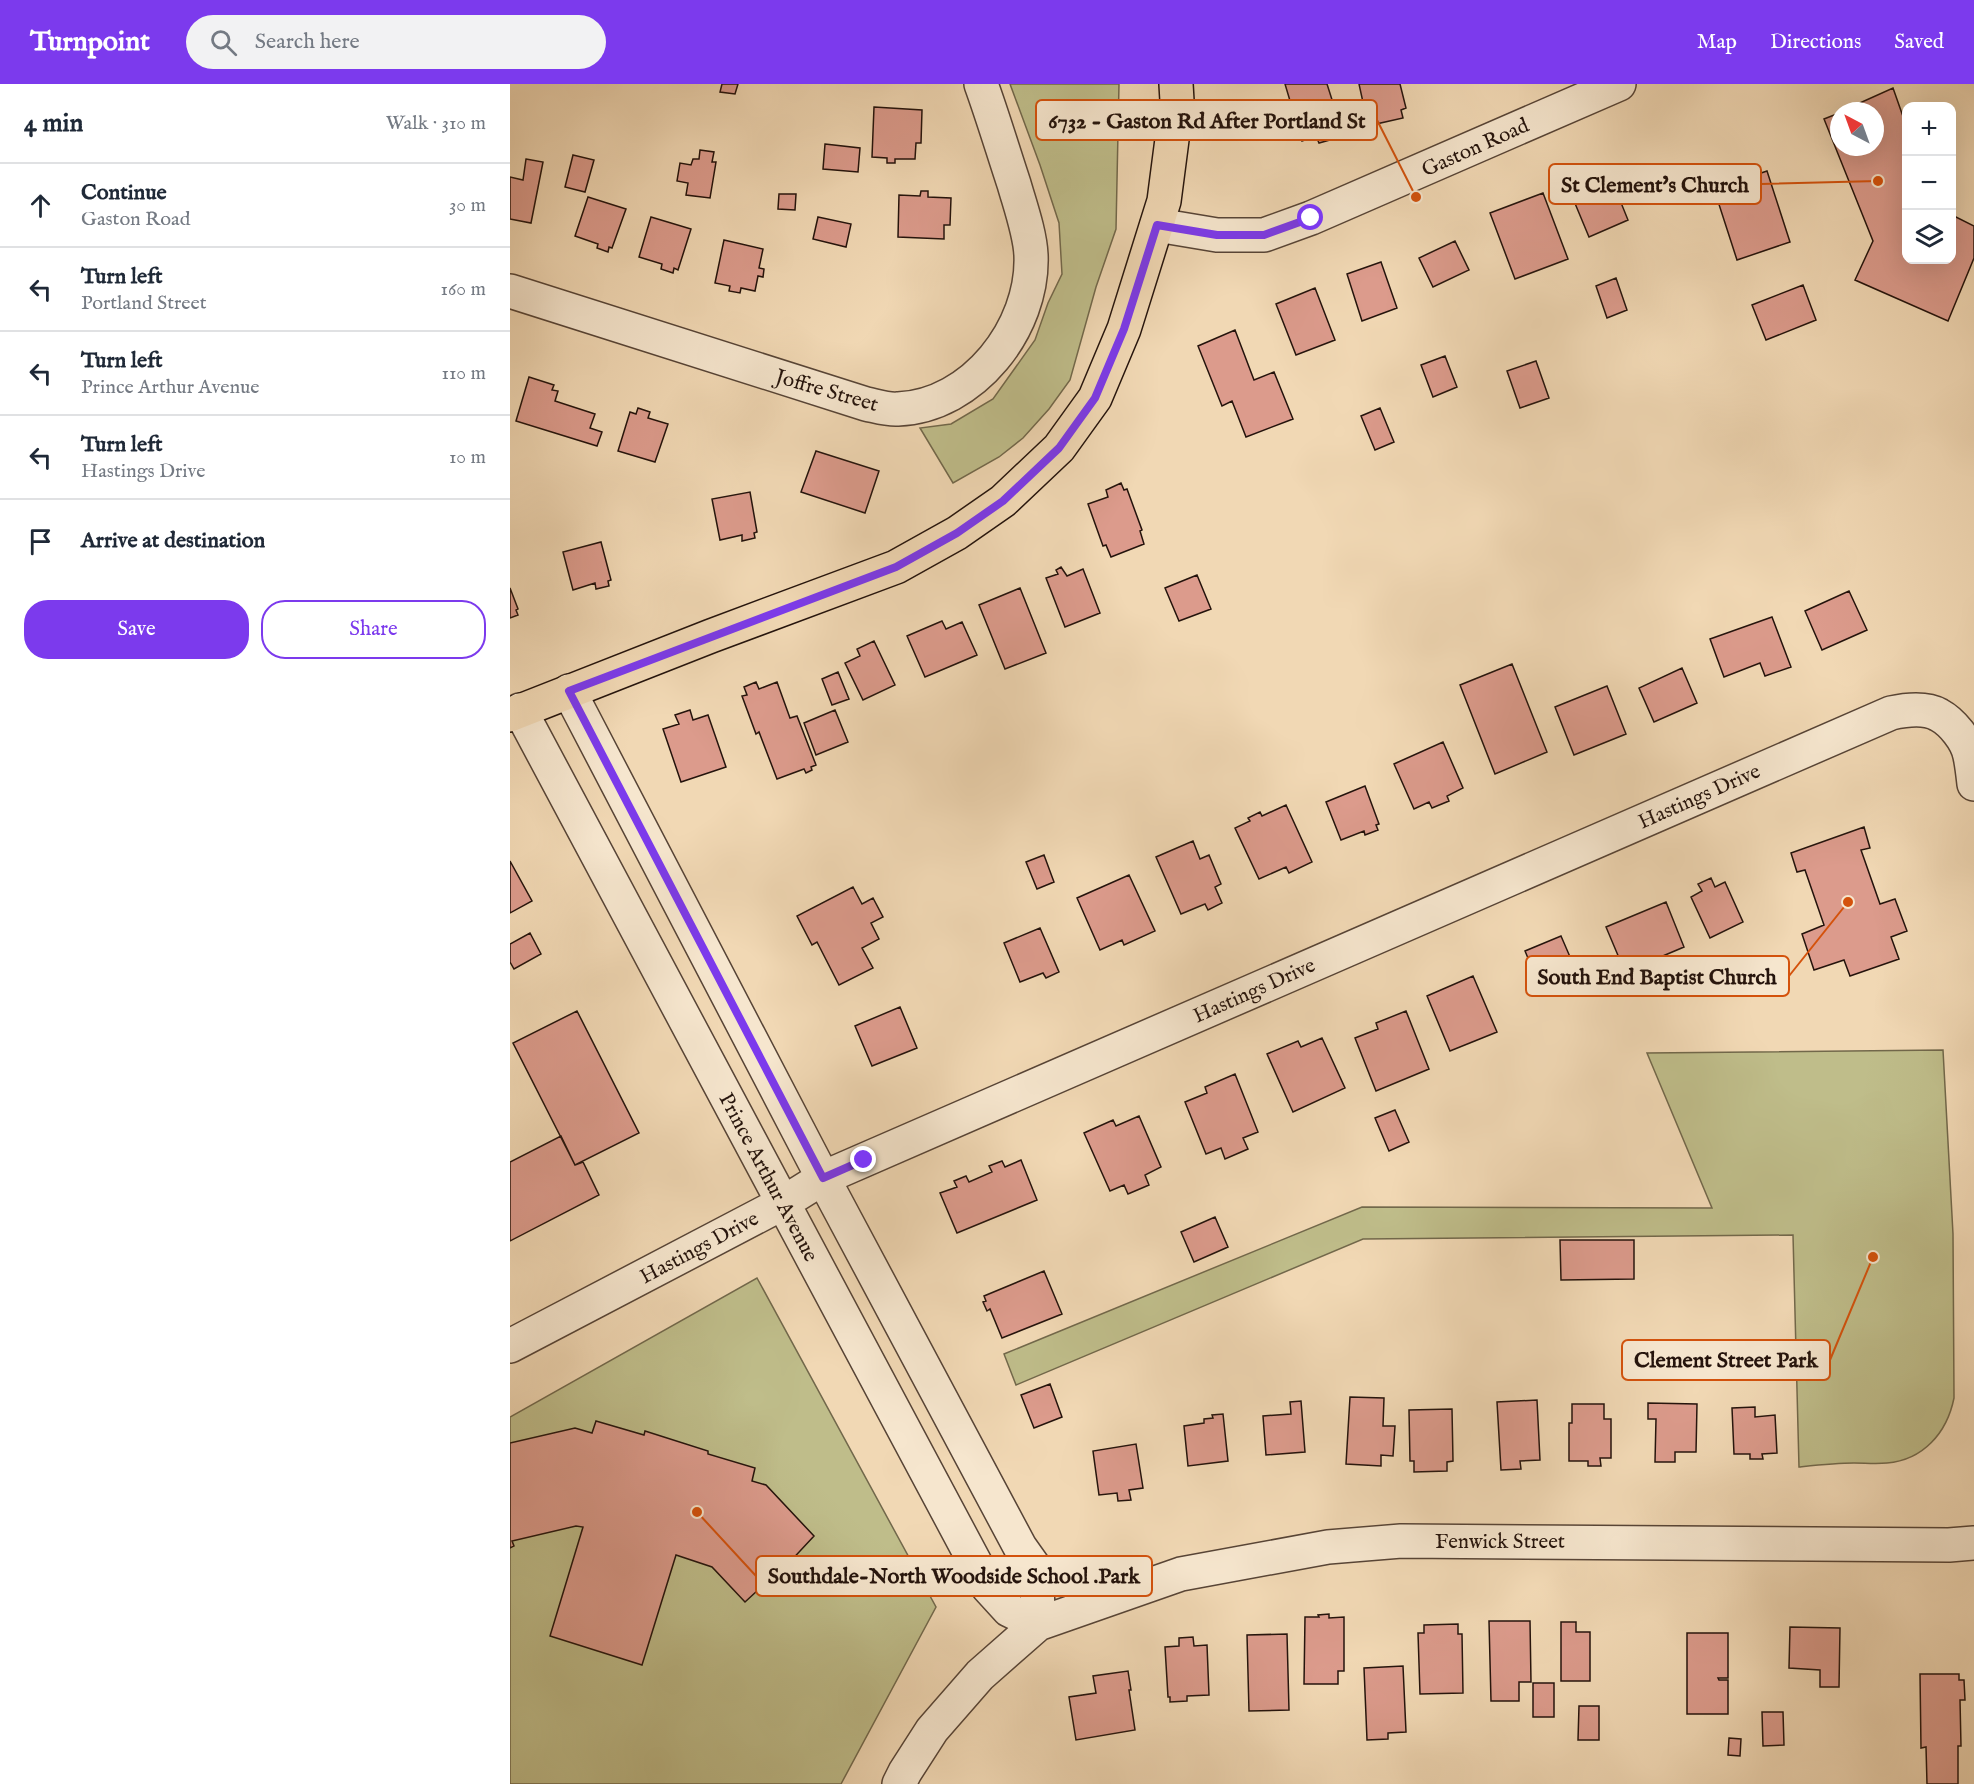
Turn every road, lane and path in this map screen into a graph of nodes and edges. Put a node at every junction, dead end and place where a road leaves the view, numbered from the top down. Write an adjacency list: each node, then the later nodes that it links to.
1 (981, 84): 5 (street, Joffre Street)
2 (1176, 84): 4 (main road)
3 (1619, 84): 4 (street, Gaston Road)
4 (1157, 225): 6 (main road)
5 (510, 291)
6 (569, 691): 7 (main road); 9 (street)
7 (515, 713): 10 (street, Prince Arthur Avenue)
8 (1974, 784): 9 (street, Hastings Drive)
9 (823, 1178): 10 (street, Hastings Drive); 13 (street)
10 (783, 1203): 11 (street, Hastings Drive); 13 (street, Prince Arthur Avenue)
11 (510, 1346)
12 (1974, 1543): 13 (street, Fenwick Street)
13 (1038, 1624): 14 (street)
14 (899, 1784)

